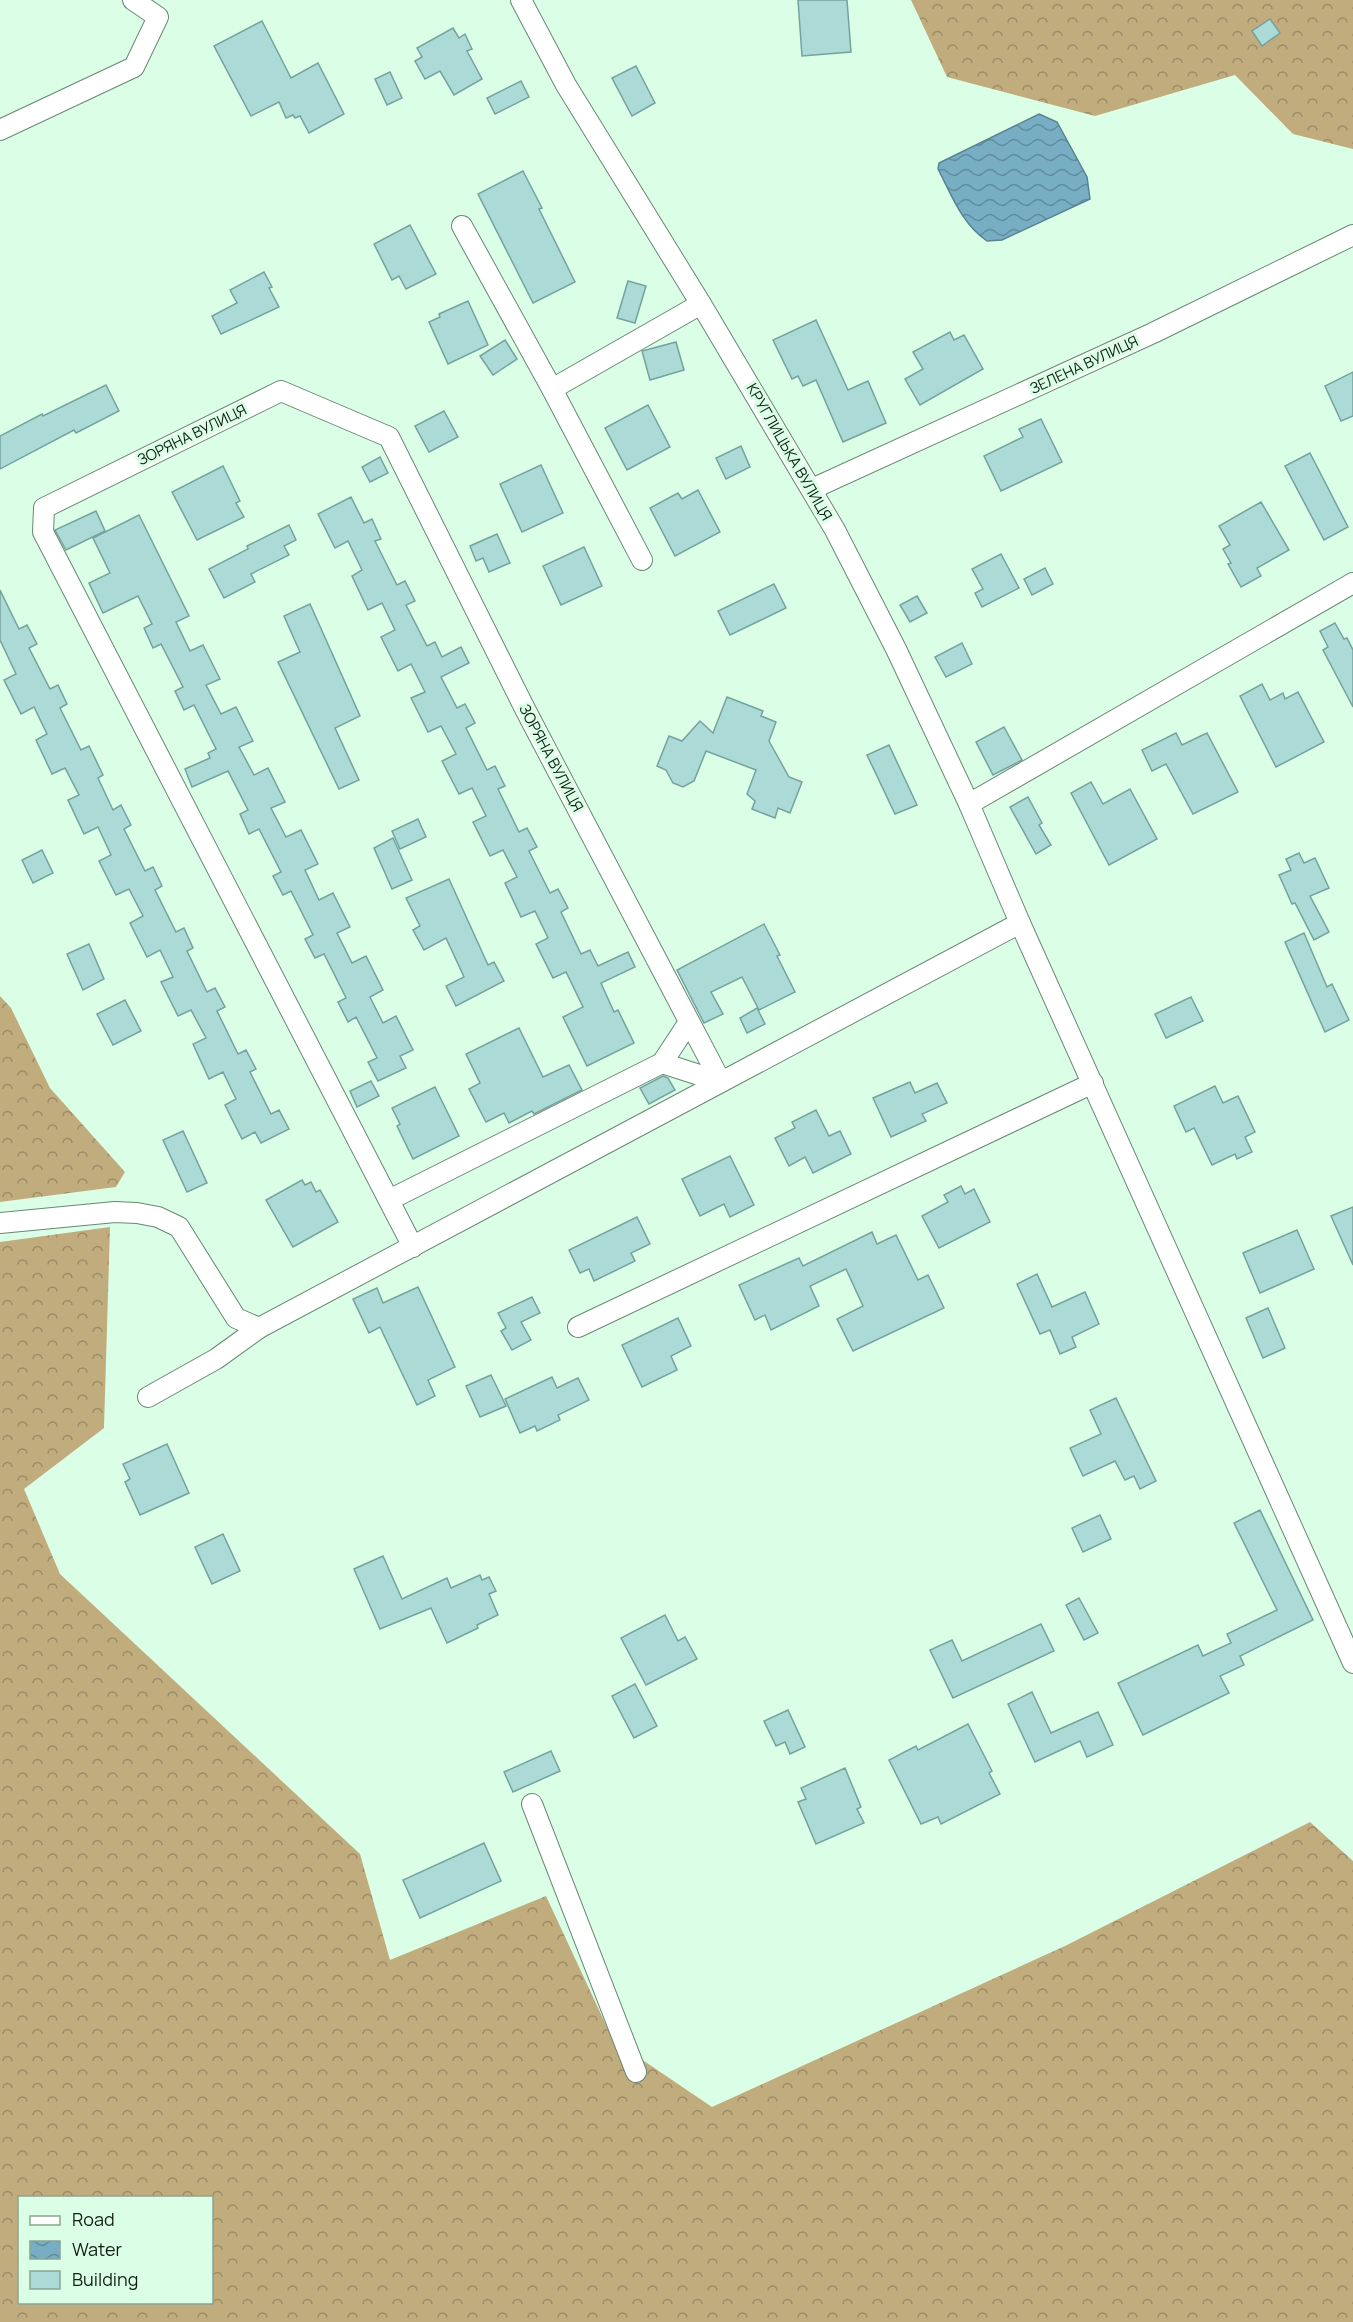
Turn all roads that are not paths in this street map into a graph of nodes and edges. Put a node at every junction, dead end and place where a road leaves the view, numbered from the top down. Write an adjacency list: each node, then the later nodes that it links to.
1 (133, 0): 3 (street)
2 (521, 0): 6 (street, КРУГЛИЦЬКА ВУЛИЦЯ)
3 (0, 130)
4 (462, 226): 7 (street)
5 (1353, 235): 8 (street, ЗЕЛЕНА ВУЛИЦЯ)
6 (701, 304): 7 (street); 8 (street, КРУГЛИЦЬКА ВУЛИЦЯ)
7 (552, 388): 9 (street)
8 (812, 489): 11 (street, КРУГЛИЦЬКА ВУЛИЦЯ)
9 (642, 560)
10 (1353, 583): 11 (street)
11 (969, 804): 12 (street, КРУГЛИЦЬКА ВУЛИЦЯ)
12 (1020, 922): 15 (street); 16 (street, КРУГЛИЦЬКА ВУЛИЦЯ)
13 (689, 1022): 14 (street); 15 (street, ЗОРЯНА ВУЛИЦЯ); 17 (street, ЗОРЯНА ВУЛИЦЯ)
14 (662, 1063): 15 (street); 17 (street)
15 (721, 1082): 19 (street)
16 (1093, 1083): 20 (street); 23 (street, КРУГЛИЦЬКА ВУЛИЦЯ)
17 (390, 1200): 19 (street, ЗОРЯНА ВУЛИЦЯ)
18 (0, 1223): 21 (street)
19 (412, 1247): 21 (street)
20 (578, 1327)
21 (259, 1329): 22 (street)
22 (148, 1397)
23 (1353, 1663)
24 (532, 1804): 25 (street)
25 (636, 2072)

